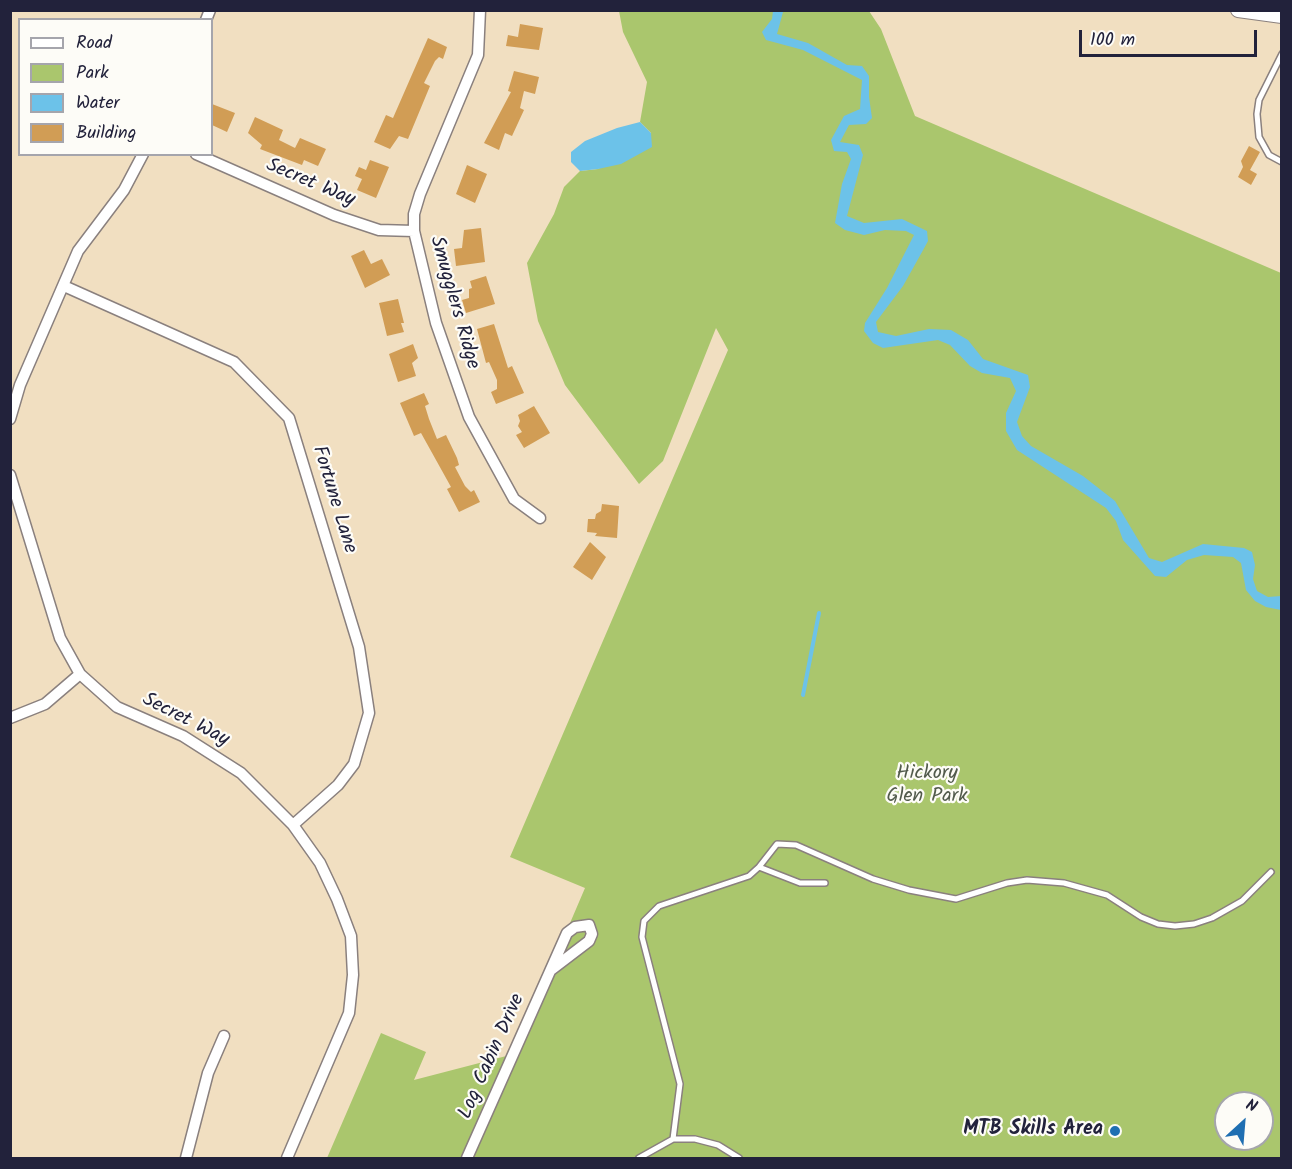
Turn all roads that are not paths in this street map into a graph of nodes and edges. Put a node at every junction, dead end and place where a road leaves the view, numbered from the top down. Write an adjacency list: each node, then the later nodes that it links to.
1 (480, 10): 8 (street, Smugglers Ridge)
2 (1238, 10): 3 (street)
3 (1281, 16)
4 (1281, 54): 7 (lane)
5 (142, 156): 9 (street)
6 (201, 156): 8 (street, Secret Way)
7 (1281, 162)
8 (414, 231): 12 (street, Smugglers Ridge)
9 (64, 286): 10 (street); 15 (street, Fortune Lane)
10 (10, 418)
11 (10, 475): 13 (street, Secret Way)
12 (540, 518)
13 (80, 674): 14 (street); 15 (street, Secret Way)
14 (10, 718)
15 (292, 825): 23 (street, Secret Way)
16 (759, 867): 17 (lane); 18 (lane); 21 (lane)
17 (1270, 872)
18 (825, 883)
19 (551, 970): 24 (street, Log Cabin Drive)
20 (224, 1036): 22 (street)
21 (673, 1139): 25 (lane); 26 (lane)
22 (186, 1158)
23 (287, 1158)
24 (467, 1158)
25 (639, 1158)
26 (739, 1158)

